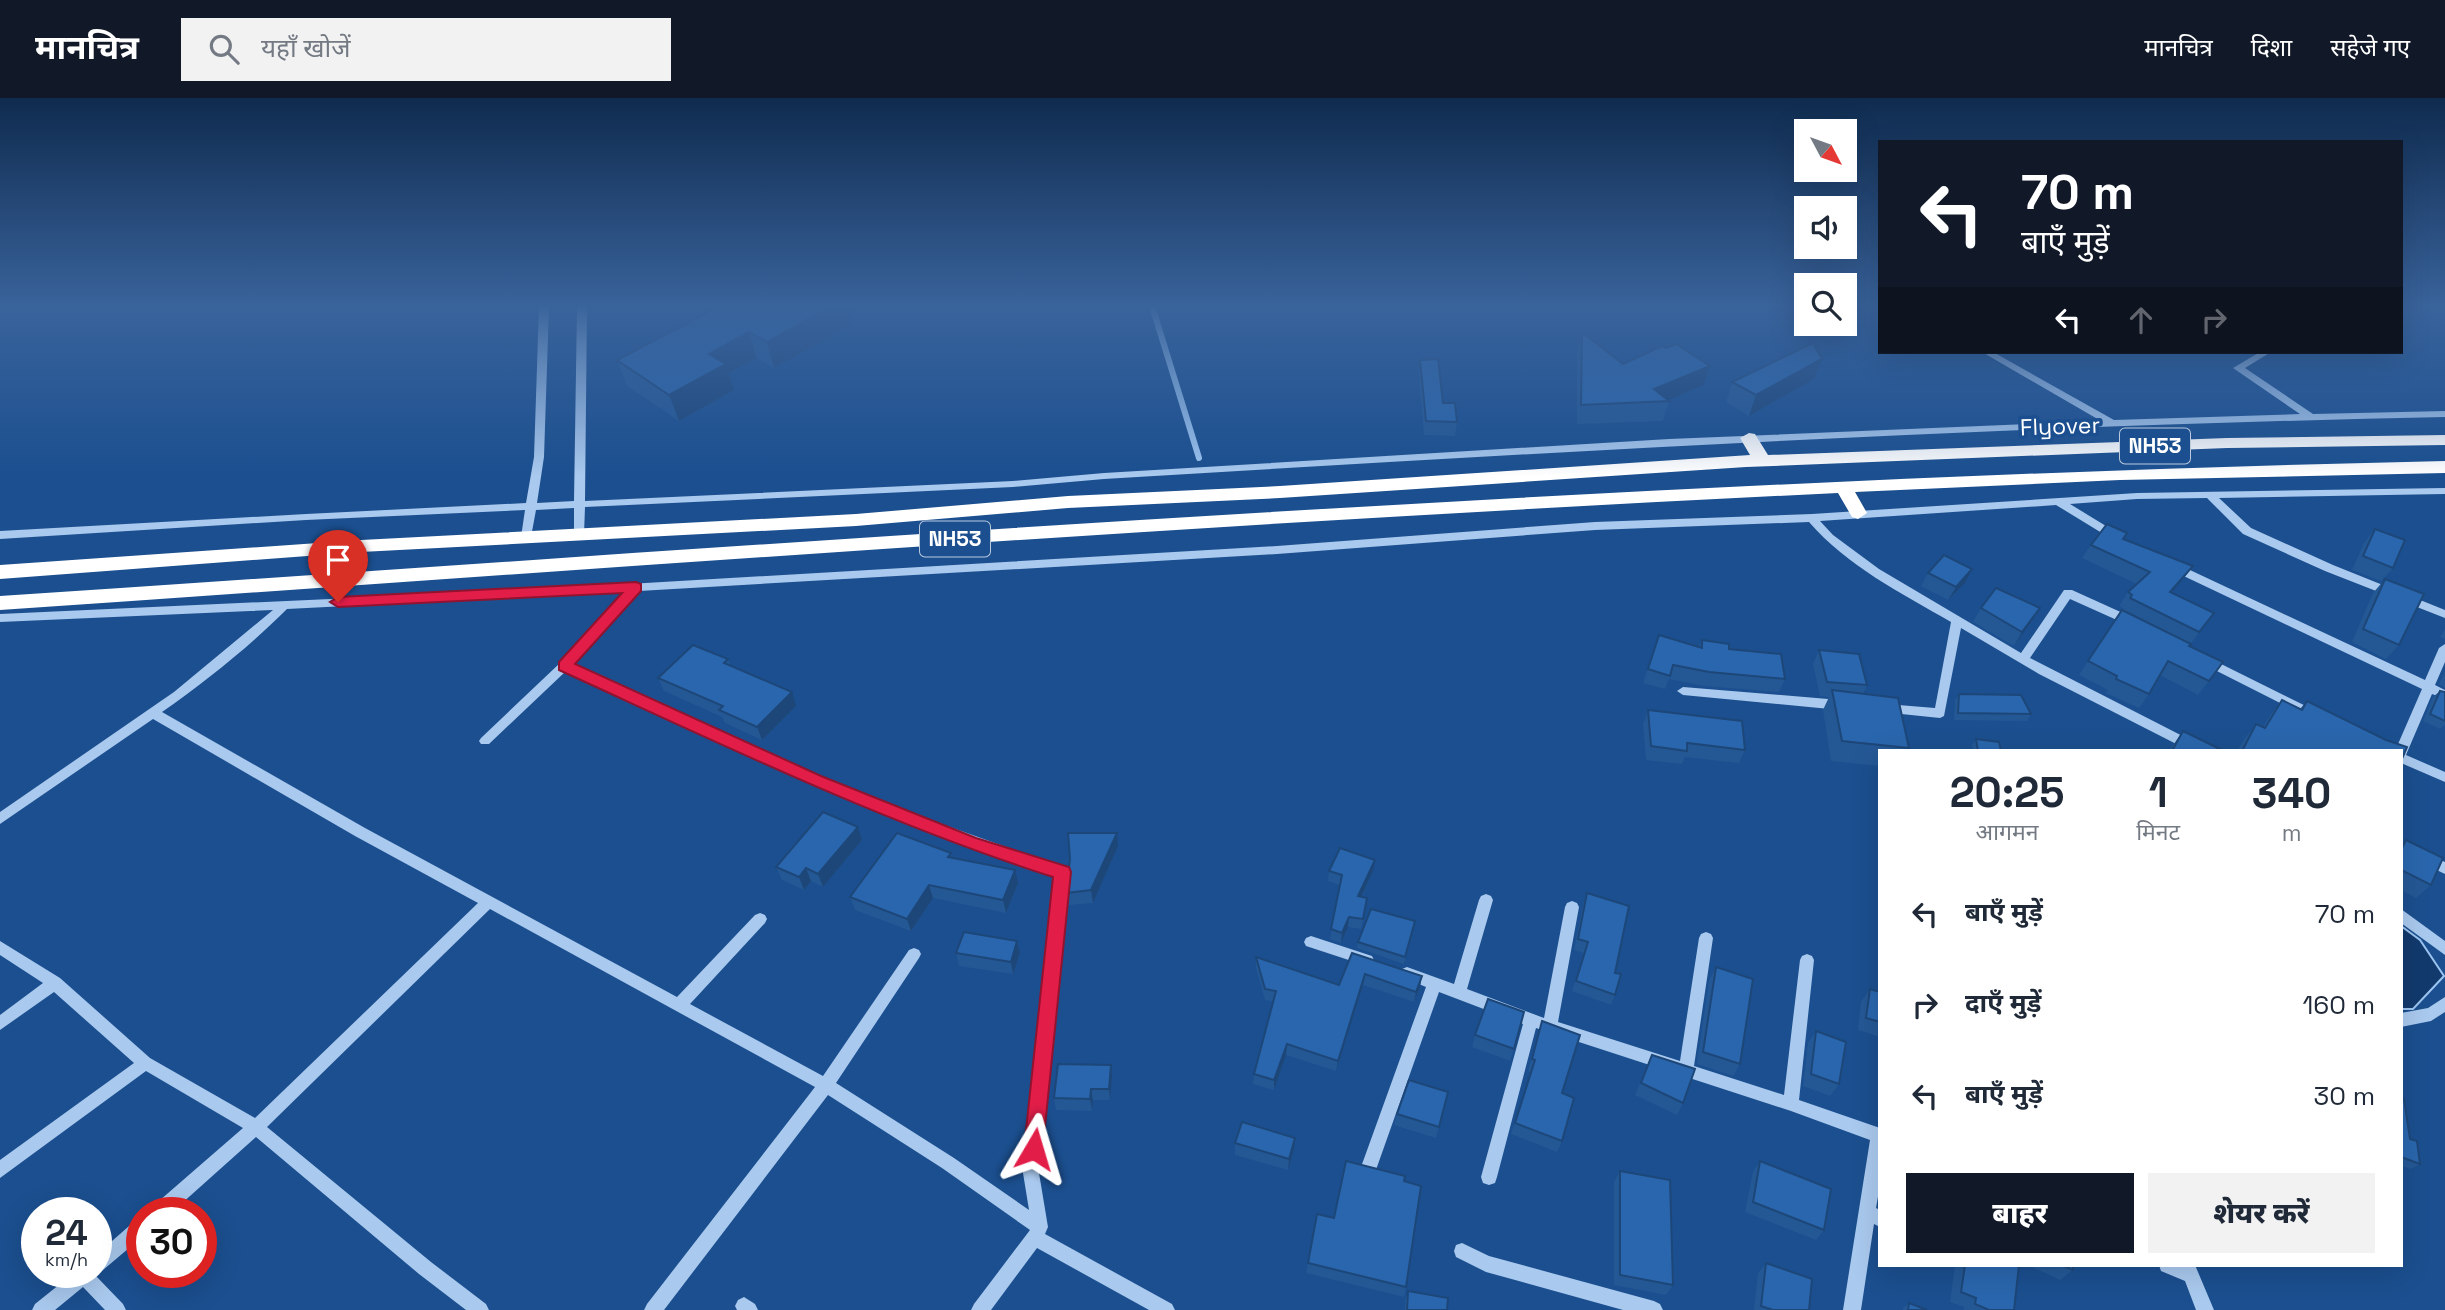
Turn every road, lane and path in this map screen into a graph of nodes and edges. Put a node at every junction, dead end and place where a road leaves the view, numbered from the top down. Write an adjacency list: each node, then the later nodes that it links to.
1 (542, 363): 17 (street)
2 (581, 363): 16 (street)
3 (2006, 363): 7 (street)
4 (2248, 363): 6 (street)
5 (2445, 414): 6 (street)
6 (2310, 416): 7 (street)
7 (2114, 424): 8 (street)
8 (1749, 438): 10 (highway); 16 (street)
9 (2445, 440): 10 (highway, Flyover / NH53)
10 (1762, 460): 21 (highway, NH53)
11 (2445, 467): 12 (highway, NH53)
12 (1843, 486): 18 (highway); 27 (highway, NH53)
13 (2445, 491): 14 (street)
14 (2211, 496): 15 (street); 29 (street)
15 (2059, 502): 18 (street); 23 (street)
16 (579, 504): 17 (street); 21 (street)
17 (531, 508): 20 (street); 22 (street)
18 (1858, 513): 19 (street)
19 (1812, 518): 26 (street); 31 (street)
20 (0, 535)
21 (579, 535): 22 (highway, NH53)
22 (526, 537): 25 (highway, NH53)
23 (2126, 543)
24 (2159, 559): 37 (street)
25 (0, 572)
26 (636, 587): 28 (street); 36 (street)
27 (0, 603)
28 (284, 605): 30 (street); 42 (street)
29 (2445, 614)
30 (0, 618)
31 (1957, 619): 35 (street); 41 (street)
32 (2147, 630): 35 (street)
33 (2445, 648): 37 (street)
34 (2191, 653): 43 (street)
35 (2023, 659): 45 (street)
36 (564, 666): 44 (street); 84 (street)
37 (2428, 688): 39 (street); 46 (street)
38 (1683, 691): 40 (street)
39 (2445, 695)
40 (1859, 706)
41 (1873, 708)
42 (153, 713): 49 (street); 53 (street)
43 (2334, 725)
44 (485, 741)
45 (2198, 749)
46 (2402, 749)
47 (2403, 759): 48 (street)
48 (2445, 777)
49 (0, 820)
50 (2403, 848): 51 (street)
51 (2445, 867)
52 (1486, 901): 65 (street)
53 (488, 902): 67 (street); 76 (street)
54 (1572, 906): 71 (street)
55 (2403, 917): 60 (street)
56 (760, 919): 67 (street)
57 (1706, 938): 73 (street)
58 (1311, 942): 63 (street)
59 (0, 947): 64 (street)
60 (2445, 950)
61 (914, 954): 74 (street)
62 (1807, 960): 75 (street)
63 (1435, 982): 65 (street); 79 (street)
64 (55, 983): 70 (street); 72 (street)
65 (1459, 991): 68 (street)
66 (2445, 1004): 69 (street)
67 (679, 1005): 74 (street)
68 (1531, 1020): 71 (street); 81 (street)
69 (2403, 1020)
70 (0, 1023)
71 (1550, 1025): 73 (street)
72 (145, 1063): 76 (street); 80 (street)
73 (1686, 1069): 75 (street)
74 (826, 1085): 84 (street); 94 (street)
75 (1791, 1104): 77 (street)
76 (256, 1127): 82 (street); 93 (street)
77 (1878, 1136)
78 (1878, 1149): 83 (street)
79 (1369, 1167)
80 (0, 1170)
81 (1489, 1177)
82 (176, 1197)
83 (1873, 1215): 98 (street)
84 (1038, 1233): 95 (street); 96 (street)
85 (126, 1240): 87 (street)
86 (1462, 1251): 97 (street)
87 (112, 1252)
88 (2188, 1270): 99 (street)
89 (69, 1288): 91 (street)
90 (102, 1288): 92 (street)
91 (41, 1310)
92 (117, 1310)
93 (480, 1310)
94 (653, 1310)
95 (980, 1310)
96 (1166, 1310)
97 (1654, 1310)
98 (1852, 1310)
99 (2205, 1310)

